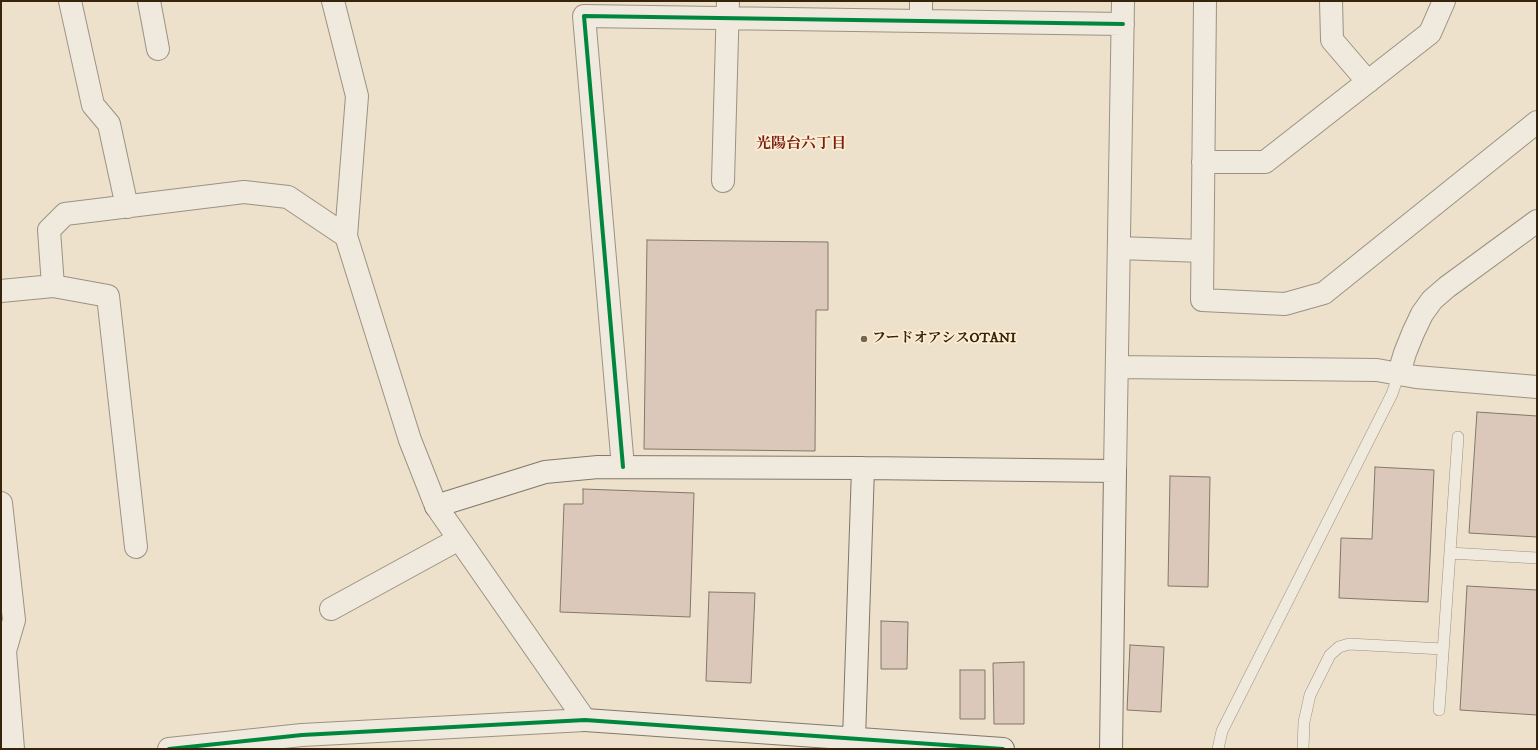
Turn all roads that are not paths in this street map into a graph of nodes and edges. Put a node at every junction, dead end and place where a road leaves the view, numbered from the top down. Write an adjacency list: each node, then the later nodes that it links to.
1 (70, 1): 17 (street)
2 (149, 1): 12 (street)
3 (333, 1): 19 (street)
4 (1123, 1): 11 (street)
5 (1205, 1): 15 (street)
6 (1331, 1): 13 (street)
7 (1444, 1): 13 (street)
8 (583, 9): 9 (street); 28 (street)
9 (728, 10): 10 (street); 16 (street)
10 (921, 11): 11 (street)
11 (1123, 24): 20 (street)
12 (158, 49)
13 (1368, 82): 15 (street)
14 (1537, 122): 21 (street)
15 (1203, 162): 21 (street)
16 (723, 181)
17 (127, 207): 19 (street); 22 (street)
18 (1537, 221): 25 (street)
19 (346, 236): 32 (street)
20 (1119, 248): 21 (street); 24 (street)
21 (1202, 251)
22 (53, 286): 23 (street); 34 (street)
23 (1, 291)
24 (1117, 367): 25 (street); 30 (street)
25 (1399, 373): 26 (street); 47 (lane)
26 (1537, 387)
27 (1458, 437): 35 (lane)
28 (623, 467): 29 (street); 32 (street)
29 (863, 468): 30 (street); 42 (street)
30 (1115, 471): 46 (street)
31 (1, 503): 39 (street)
32 (436, 506): 33 (street)
33 (459, 539): 37 (street); 41 (street)
34 (136, 547)
35 (1450, 553): 36 (lane); 38 (lane)
36 (1537, 558)
37 (331, 609)
38 (1443, 650): 40 (lane); 48 (lane)
39 (3, 651): 43 (street)
40 (1439, 710)
41 (586, 720): 42 (street); 44 (street)
42 (854, 738): 45 (street)
43 (13, 749)
44 (169, 749)
45 (1003, 749)
46 (1111, 749)
47 (1218, 749)
48 (1303, 749)

